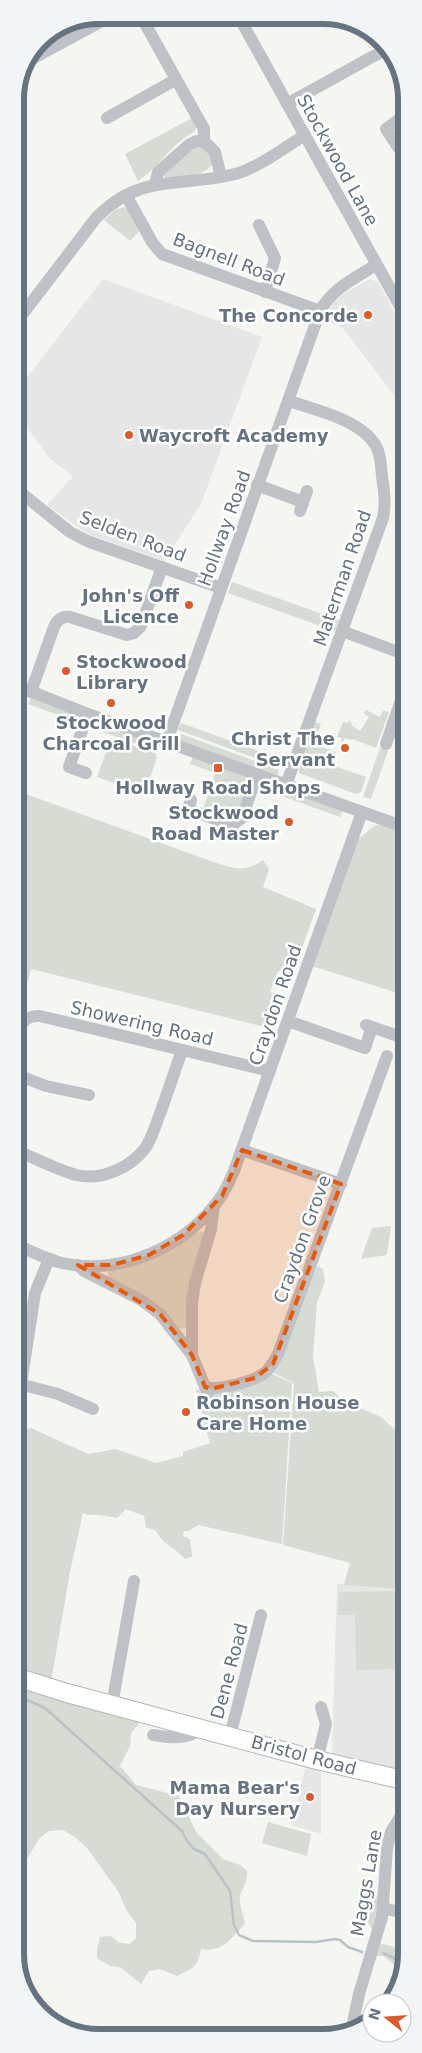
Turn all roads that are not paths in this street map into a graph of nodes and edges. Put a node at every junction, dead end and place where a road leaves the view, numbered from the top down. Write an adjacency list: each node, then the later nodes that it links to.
1 (96, 24): 5 (street)
2 (145, 24): 6 (street)
3 (243, 24): 7 (street, Stockwood Lane)
4 (381, 52): 7 (street)
5 (37, 56)
6 (176, 80): 8 (street); 11 (street)
7 (287, 104): 10 (street, Stockwood Lane)
8 (107, 118)
9 (398, 120): 12 (street)
10 (305, 135): 13 (street); 17 (street, Stockwood Lane)
11 (204, 143): 13 (street); 14 (street)
12 (398, 147)
13 (221, 177): 14 (street)
14 (155, 184): 15 (street)
15 (126, 195): 18 (street, Bagnell Road); 21 (street)
16 (259, 232): 18 (street)
17 (376, 266): 19 (street, Stockwood Lane); 20 (street, Hollway Road)
18 (265, 292): 20 (street, Bagnell Road)
19 (398, 303)
20 (320, 311): 22 (street, Hollway Road)
21 (24, 312)
22 (289, 401): 23 (street, Hollway Road); 28 (street, Materman Road)
23 (258, 485): 25 (street); 27 (street, Hollway Road)
24 (24, 495): 26 (street, Selden Road)
25 (304, 501)
26 (162, 567): 27 (street, Selden Road); 30 (street)
27 (221, 588): 36 (street, Hollway Road)
28 (342, 631): 29 (street); 40 (street, Materman Road)
29 (398, 652)
30 (24, 685)
31 (24, 692): 33 (street)
32 (398, 709): 34 (street)
33 (88, 714): 36 (street); 38 (street)
34 (393, 723): 35 (street); 37 (street)
35 (398, 725)
36 (166, 742): 39 (street)
37 (386, 744)
38 (86, 773)
39 (257, 775): 40 (street); 41 (street)
40 (286, 785): 42 (street)
41 (191, 800)
42 (362, 812): 43 (street); 45 (street, Craydon Road)
43 (398, 825)
44 (24, 1021): 47 (street, Showering Road)
45 (288, 1021): 46 (street); 49 (street, Craydon Road)
46 (398, 1036)
47 (182, 1050): 49 (street, Showering Road); 53 (street)
48 (387, 1056): 54 (street, Craydon Grove)
49 (270, 1071): 52 (street, Craydon Road)
50 (24, 1077): 51 (street)
51 (89, 1095)
52 (242, 1150): 54 (street); 55 (street, Craydon Road)
53 (24, 1153)
54 (341, 1184): 62 (street, Craydon Grove)
55 (214, 1206): 58 (street, Craydon Road); 60 (street, Craydon Road)
56 (24, 1248): 57 (street)
57 (49, 1259): 58 (street); 59 (street)
58 (78, 1264): 60 (street, Craydon Road)
59 (24, 1352)
60 (192, 1355): 62 (street, Craydon Road)
61 (24, 1386): 63 (street)
62 (206, 1390)
63 (93, 1409)
64 (134, 1581): 67 (street)
65 (261, 1615): 71 (street, Dene Road)
66 (24, 1680): 67 (highway, Bristol Road)
67 (112, 1705): 69 (highway, Bristol Road)
68 (321, 1706): 72 (street)
69 (202, 1728): 70 (street); 71 (highway, Bristol Road)
70 (154, 1735)
71 (230, 1736): 72 (highway, Bristol Road)
72 (317, 1760): 73 (highway, Bristol Road)
73 (398, 1779)
74 (398, 1819): 75 (street, Maggs Lane)
75 (383, 1908): 76 (street); 77 (street, Maggs Lane)
76 (398, 1912)
77 (353, 2022)

